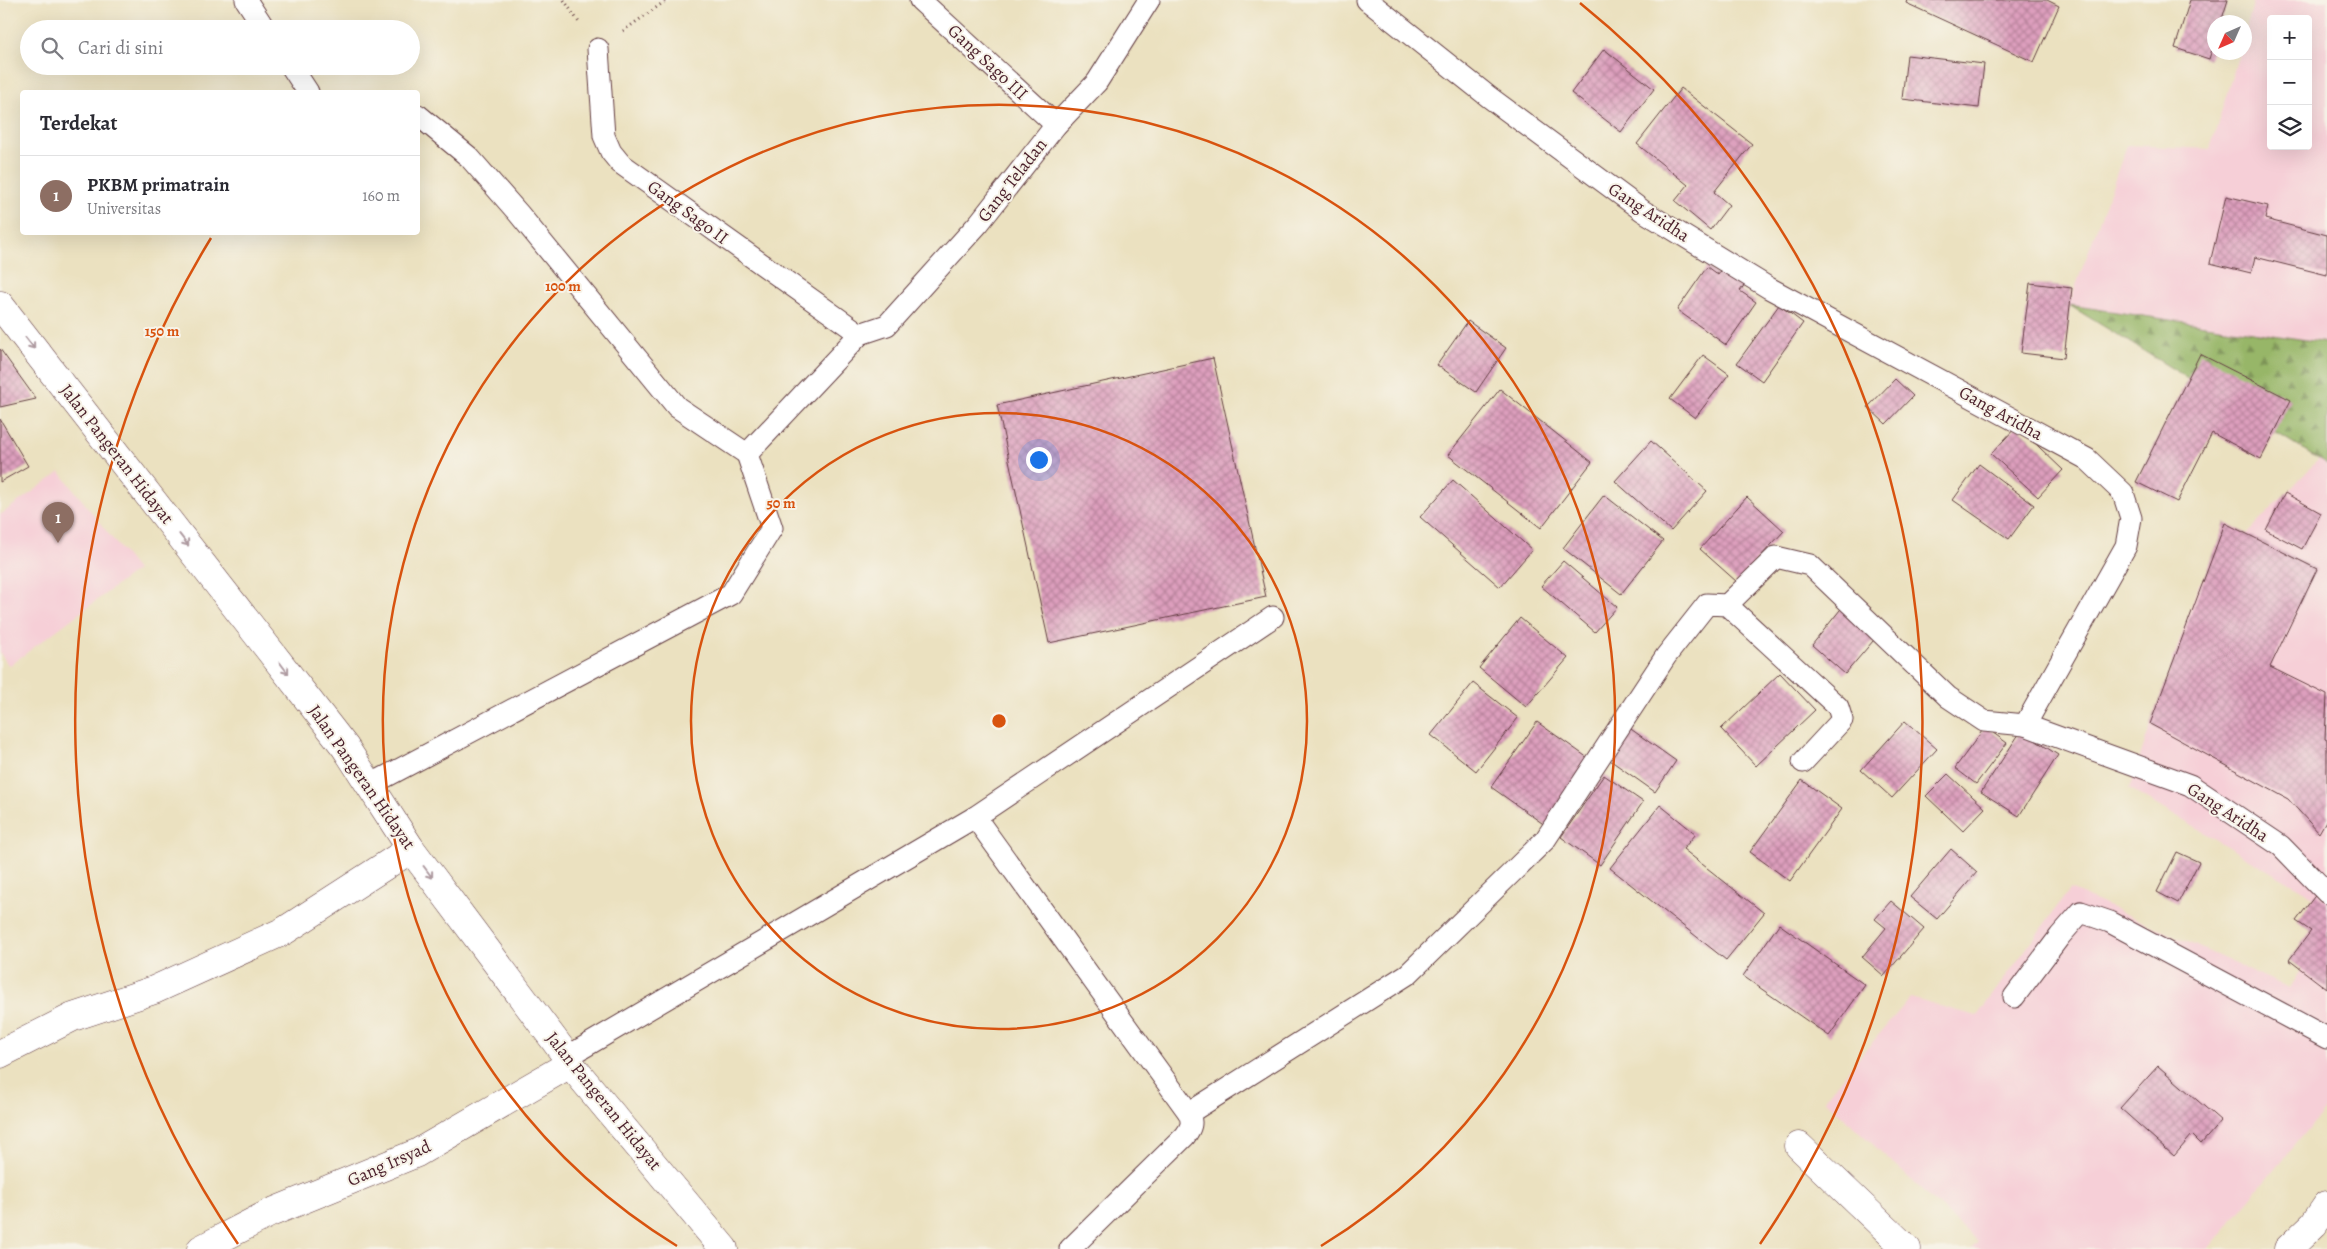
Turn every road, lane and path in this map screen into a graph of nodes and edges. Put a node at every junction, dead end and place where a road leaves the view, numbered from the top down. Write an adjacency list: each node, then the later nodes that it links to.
1 (246, 0): 6 (lane)
2 (667, 0): 7 (path)
3 (920, 0): 11 (lane, Gang Sago III)
4 (1149, 0): 11 (lane, Gang Teladan)
5 (1367, 0): 17 (lane, Gang Aridha)
6 (259, 20)
7 (598, 48): 13 (lane, Gang Sago II)
8 (297, 75): 9 (lane)
9 (307, 90)
10 (420, 117): 14 (lane)
11 (1056, 125): 13 (lane, Gang Teladan)
12 (0, 304): 19 (main road, Jalan Pangeran Hidayat, one-way to 19)
13 (857, 333): 14 (lane)
14 (747, 454): 19 (lane)
15 (1728, 605): 17 (lane); 18 (lane); 27 (lane)
16 (1273, 617): 20 (lane)
17 (2025, 725): 22 (lane, Gang Aridha)
18 (1803, 762)
19 (370, 785): 21 (main road, Jalan Pangeran Hidayat)
20 (975, 817): 26 (lane); 27 (lane)
21 (411, 849): 25 (main road); 26 (main road, Jalan Pangeran Hidayat, one-way to 26)
22 (2327, 892)
23 (2014, 997): 24 (lane)
24 (2327, 1038)
25 (0, 1054)
26 (568, 1060): 30 (main road, Gang Irsyad); 31 (main road, Jalan Pangeran Hidayat)
27 (1190, 1113): 32 (lane)
28 (1799, 1146): 33 (main road)
29 (2327, 1205): 34 (main road)
30 (201, 1249)
31 (724, 1249)
32 (1070, 1249)
33 (1908, 1249)
34 (2288, 1249)

